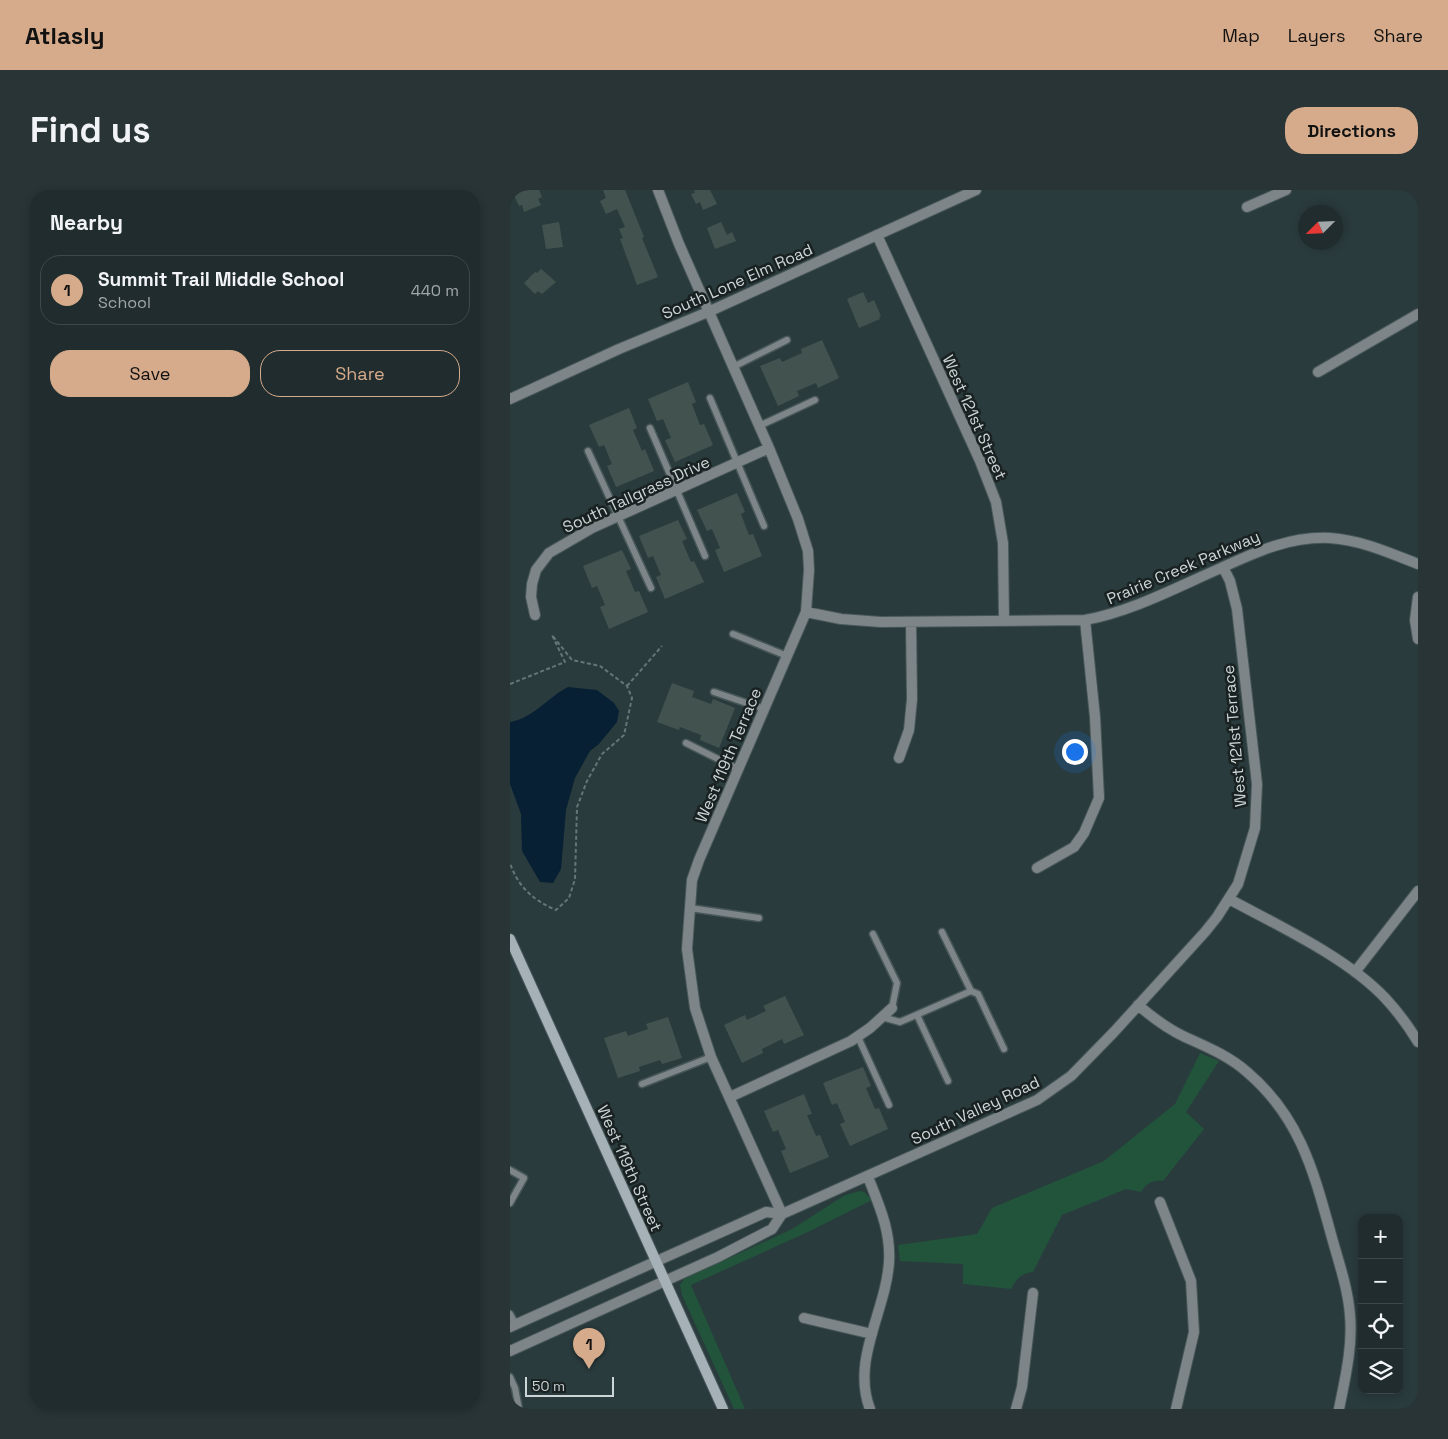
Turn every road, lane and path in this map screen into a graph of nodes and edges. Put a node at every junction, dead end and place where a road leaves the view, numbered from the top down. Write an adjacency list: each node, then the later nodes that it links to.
1 (658, 190): 6 (street, West 119th Terrace)
2 (976, 190): 5 (street, South Lone Elm Road)
3 (1286, 190): 4 (street)
4 (1247, 207)
5 (877, 235): 6 (street, South Lone Elm Road); 30 (street, West 121st Street)
6 (708, 312): 9 (street, West 119th Terrace); 12 (street, South Lone Elm Road)
7 (1418, 314): 10 (street)
8 (787, 340): 9 (lane)
9 (733, 367): 14 (street, West 119th Terrace)
10 (1318, 372)
11 (710, 398): 18 (lane)
12 (510, 399)
13 (815, 400): 14 (lane)
14 (759, 426): 16 (street, West 119th Terrace)
15 (650, 428): 19 (lane)
16 (769, 448): 18 (street, South Tallgrass Drive); 27 (street, West 119th Terrace)
17 (588, 451): 20 (lane)
18 (738, 462): 19 (street, South Tallgrass Drive); 21 (lane)
19 (677, 490): 20 (street, South Tallgrass Drive); 22 (lane)
20 (618, 517): 25 (lane); 28 (street, South Tallgrass Drive)
21 (764, 526)
22 (705, 556)
23 (1418, 564): 24 (street, Prairie Creek Parkway)
24 (1223, 567): 29 (street, Prairie Creek Parkway); 46 (street, West 121st Terrace)
25 (651, 588)
26 (1418, 597): 33 (street)
27 (806, 612): 31 (street, Prairie Creek Parkway); 35 (street, West 119th Terrace)
28 (535, 615)
29 (1085, 620): 30 (street, Prairie Creek Parkway); 44 (street)
30 (1004, 621): 31 (street, Prairie Creek Parkway)
31 (911, 622): 41 (street)
32 (733, 634): 35 (lane)
33 (1418, 639)
34 (662, 646): 37 (path)
35 (787, 656): 39 (street, West 119th Terrace)
36 (510, 684): 37 (path)
37 (627, 686): 43 (path)
38 (714, 692): 39 (lane)
39 (764, 709): 42 (street, West 119th Terrace)
40 (686, 743): 42 (lane)
41 (899, 758)
42 (738, 769): 47 (street, West 119th Terrace)
43 (510, 863)
44 (1037, 868)
45 (1418, 891): 52 (street)
46 (1229, 899): 52 (street); 54 (street, South Valley Road)
47 (690, 908): 48 (lane); 61 (street, West 119th Terrace)
48 (759, 918)
49 (942, 932): 53 (lane)
50 (873, 934): 55 (lane)
51 (510, 938): 71 (main road, West 119th Street)
52 (1356, 972): 59 (street)
53 (971, 991): 56 (lane); 60 (lane)
54 (1138, 1005): 67 (street, South Valley Road); 85 (street)
55 (892, 1008): 57 (street)
56 (918, 1014): 57 (lane); 62 (lane)
57 (882, 1017): 58 (street)
58 (858, 1037): 64 (street); 65 (lane)
59 (1418, 1042)
60 (1004, 1049)
61 (711, 1057): 63 (lane); 64 (street, West 119th Terrace)
62 (948, 1081)
63 (642, 1084)
64 (730, 1097): 70 (street, West 119th Terrace)
65 (889, 1105)
66 (510, 1170): 69 (lane)
67 (868, 1177): 70 (street, South Valley Road); 77 (street)
68 (1160, 1202): 84 (street)
69 (510, 1203)
70 (782, 1214): 71 (street, South Valley Road); 72 (street, South Valley Road)
71 (656, 1262): 72 (main road, West 119th Street); 76 (street, South Valley Road)
72 (665, 1282): 78 (street, South Valley Road); 81 (main road, West 119th Street)
73 (1033, 1294): 83 (street)
74 (510, 1314): 76 (lane)
75 (804, 1318): 77 (street)
76 (513, 1326)
77 (872, 1334): 82 (street)
78 (510, 1352)
79 (510, 1377): 80 (lane)
80 (518, 1409)
81 (723, 1409)
82 (870, 1409)
83 (1016, 1409)
84 (1176, 1409)
85 (1339, 1409)

